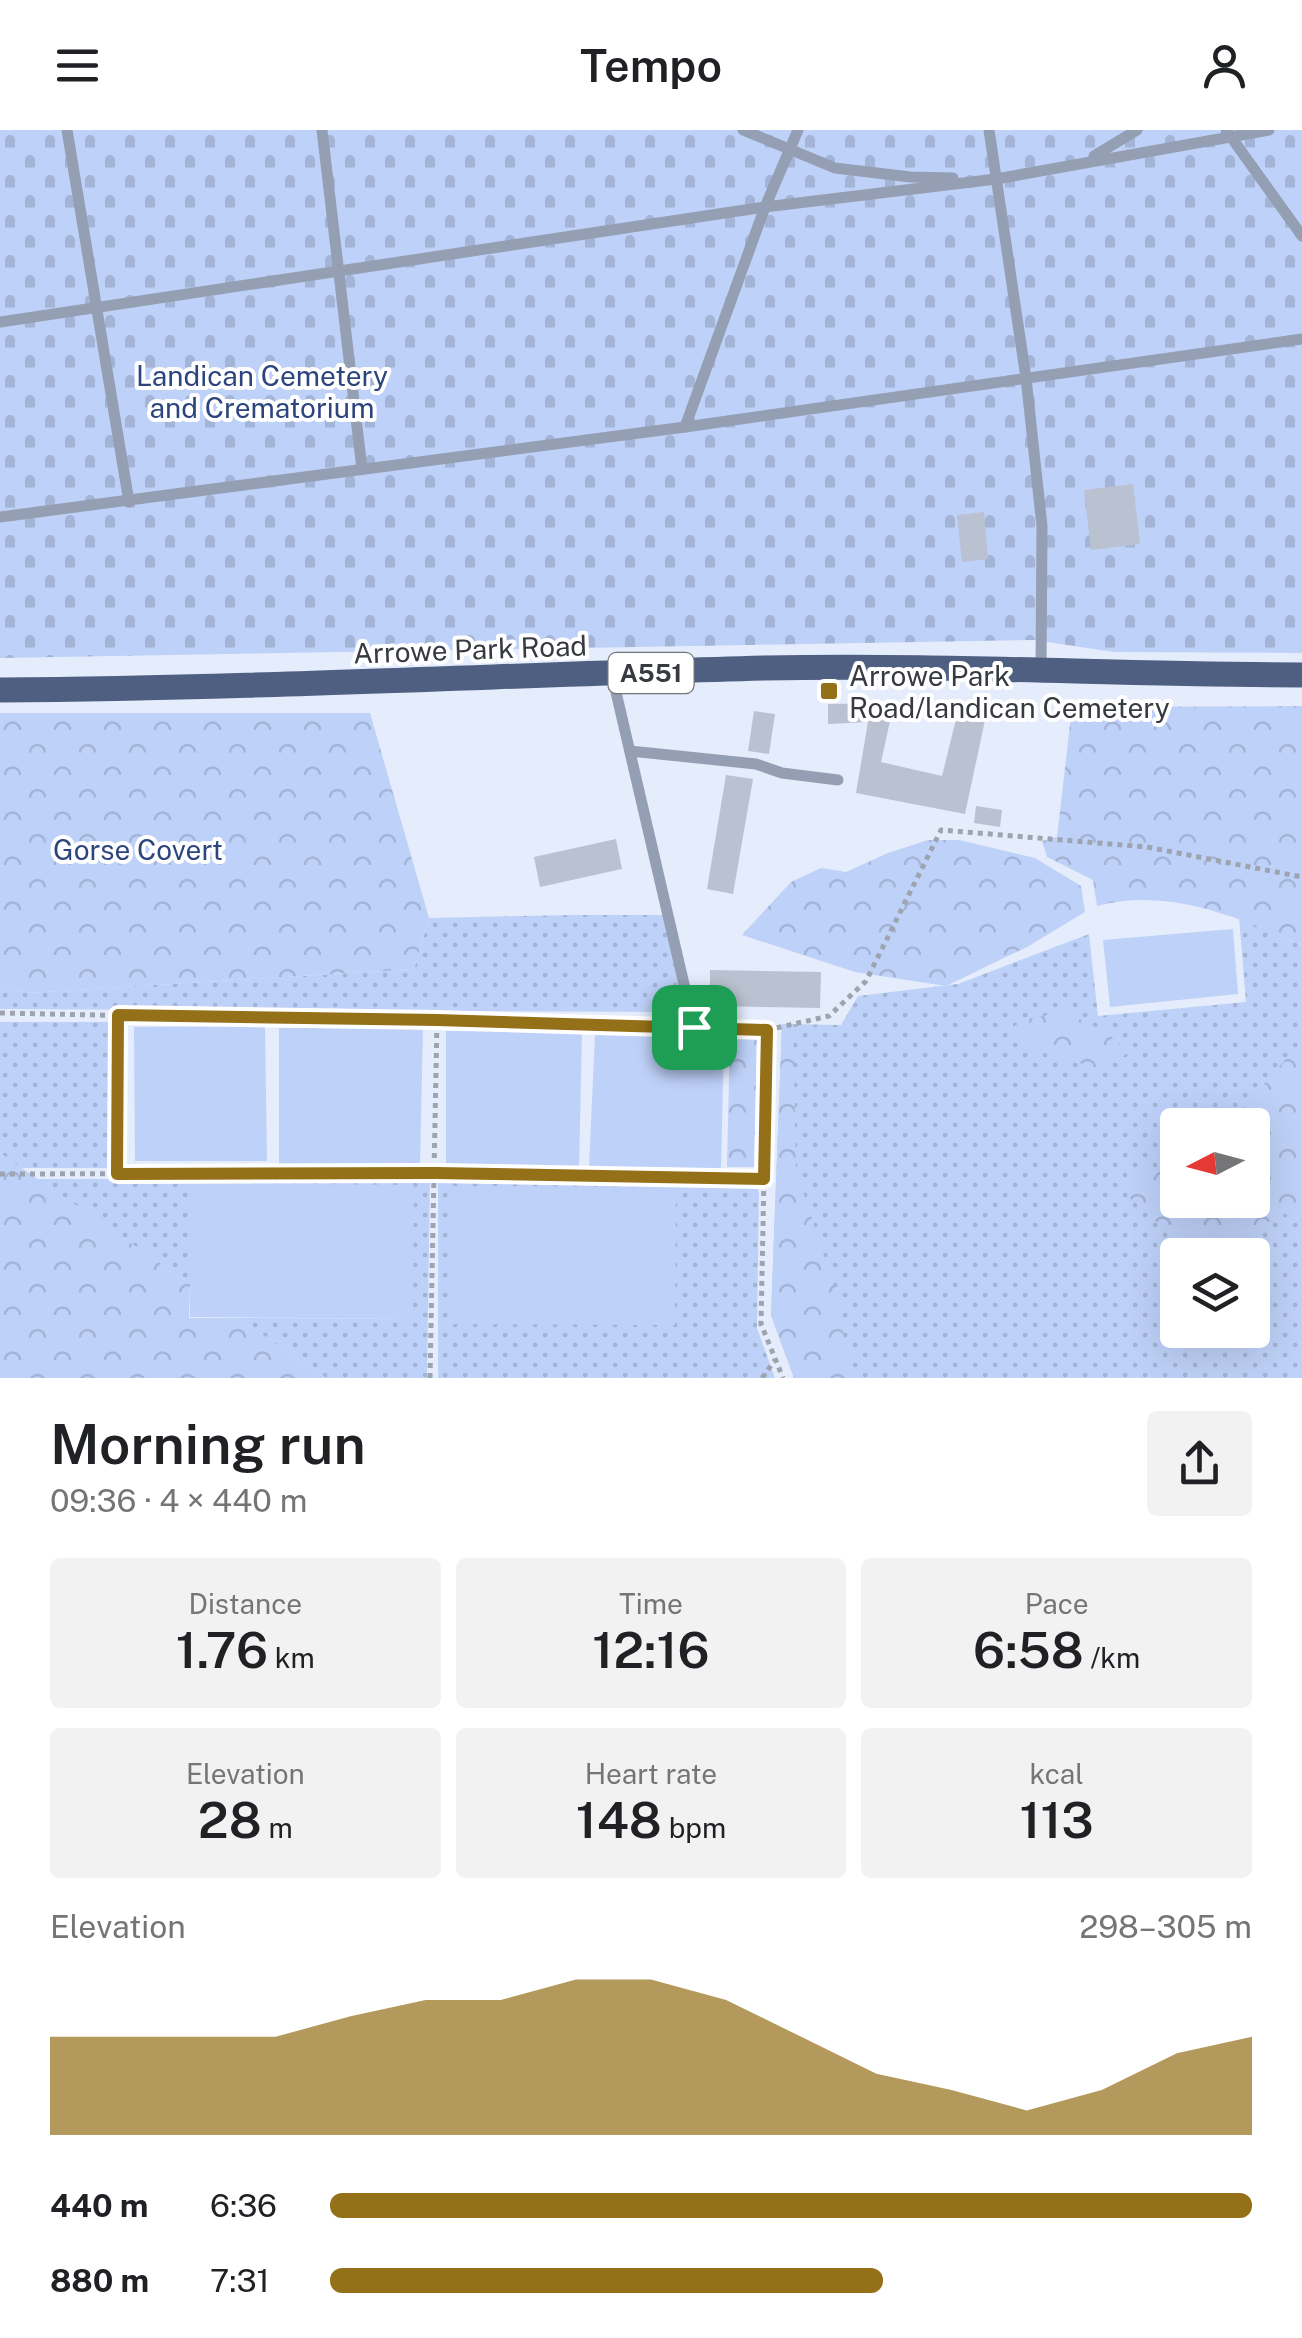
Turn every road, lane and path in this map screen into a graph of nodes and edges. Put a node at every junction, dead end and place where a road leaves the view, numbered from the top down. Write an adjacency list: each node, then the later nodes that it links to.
1 (67, 130): 14 (lane)
2 (322, 130): 13 (lane)
3 (743, 130): 9 (lane)
4 (798, 130): 9 (lane)
5 (989, 130): 10 (lane)
6 (1137, 130): 10 (lane)
7 (1269, 130): 8 (lane)
8 (1228, 132): 10 (lane); 12 (lane)
9 (789, 152): 10 (lane); 11 (lane)
10 (996, 178): 11 (lane); 17 (lane)
11 (765, 207): 13 (lane); 18 (lane)
12 (1302, 236)
13 (341, 271): 14 (lane); 19 (lane)
14 (96, 309): 15 (lane); 20 (lane)
15 (0, 322)
16 (1302, 339): 17 (lane)
17 (1026, 378): 18 (lane); 22 (lane)
18 (685, 427): 19 (lane)
19 (362, 470): 20 (lane)
20 (130, 502): 21 (lane)
21 (0, 517)
22 (1042, 671): 23 (main road, Arrowe Park Road / A551); 24 (main road, Arrowe Park Road / A551)
23 (612, 675): 25 (main road, Arrowe Park Road / A551); 26 (lane)
24 (1302, 675)
25 (0, 690)
26 (630, 751): 27 (lane); 32 (lane)
27 (838, 780)
28 (1302, 876): 33 (path)
29 (0, 1013): 30 (path)
30 (118, 1015): 31 (path); 36 (path)
31 (437, 1020): 32 (path); 34 (path)
32 (694, 1027): 33 (path)
33 (767, 1030): 37 (path)
34 (436, 1173): 36 (path); 37 (path); 39 (path)
35 (0, 1174): 36 (path)
36 (117, 1174)
37 (764, 1179): 38 (path)
38 (775, 1359): 40 (path); 41 (path)
39 (430, 1378)
40 (762, 1378)
41 (783, 1378)

